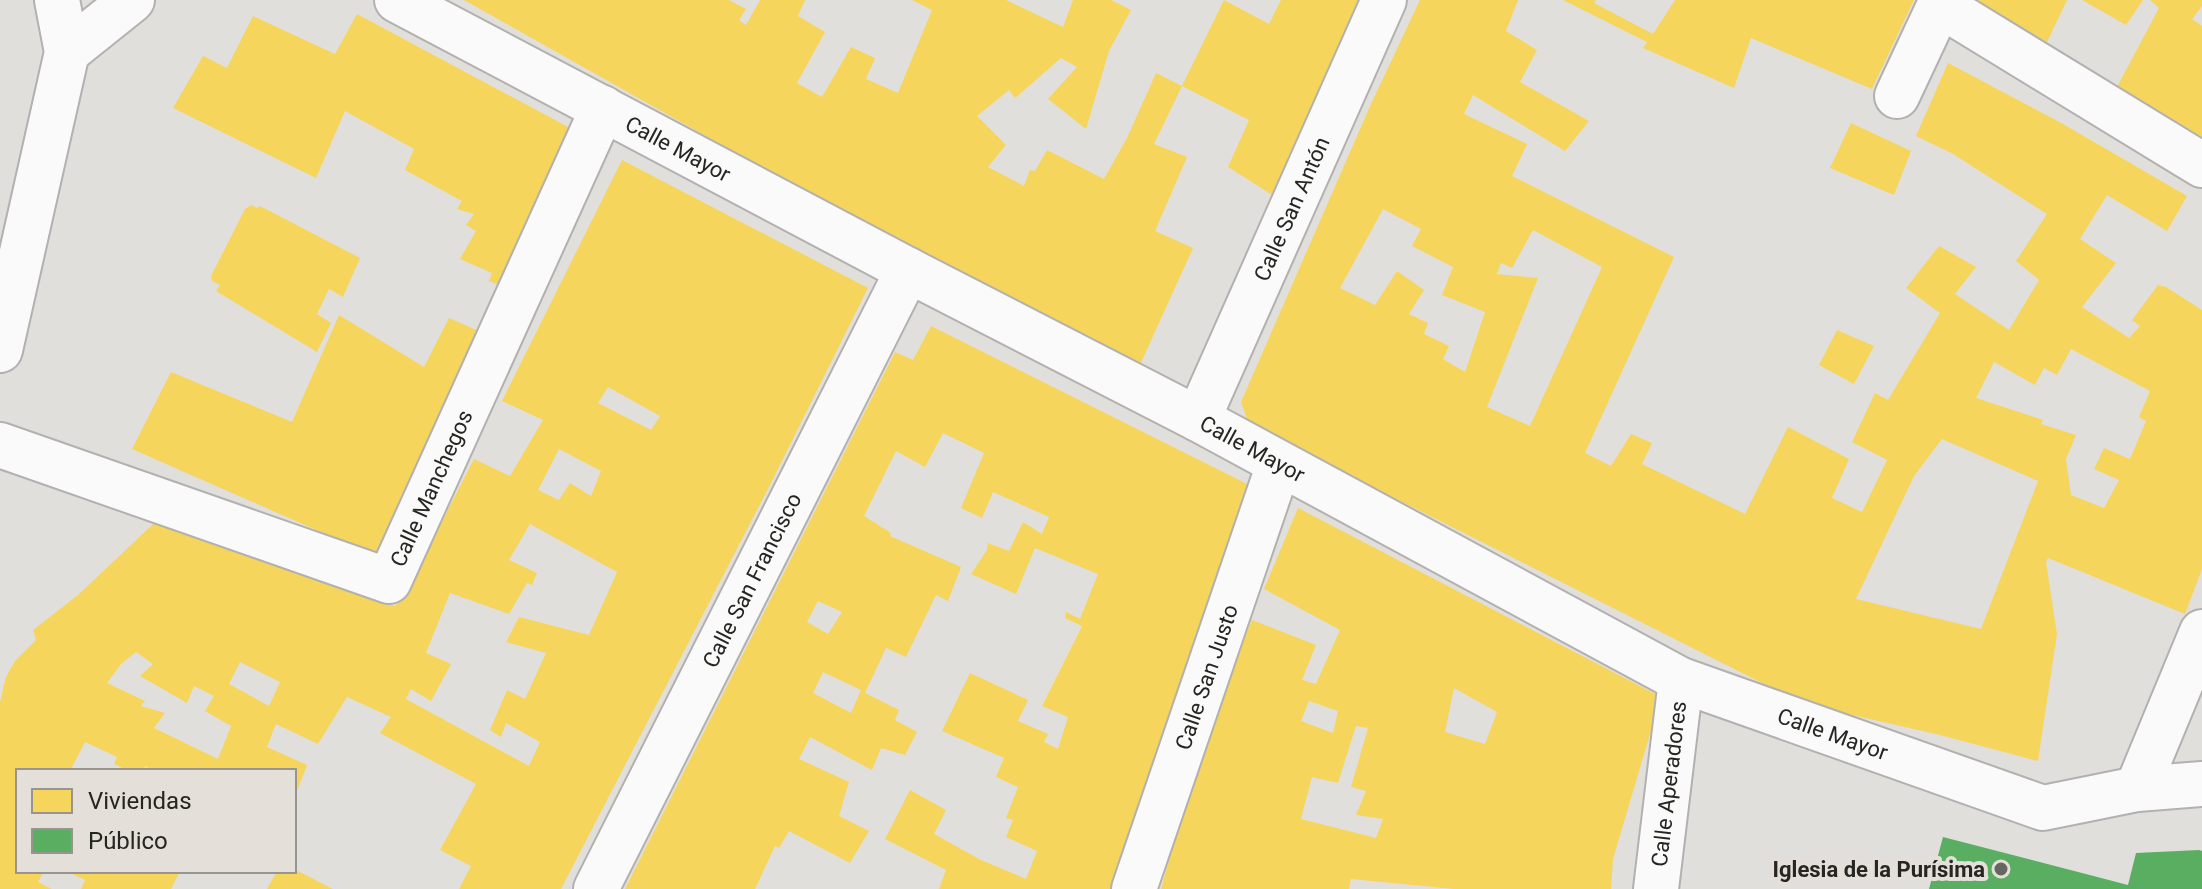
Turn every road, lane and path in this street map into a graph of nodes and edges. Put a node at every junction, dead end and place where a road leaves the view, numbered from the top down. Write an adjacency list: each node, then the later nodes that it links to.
1 (57, 0): 6 (street)
2 (132, 0): 6 (street)
3 (397, 0): 8 (street, Calle Mayor)
4 (1384, 0): 12 (street, Calle San Antón)
5 (1941, 2): 7 (street); 9 (street)
6 (67, 52): 11 (street)
7 (1897, 96)
8 (603, 108): 10 (street, Calle Mayor); 13 (street, Calle Manchegos)
9 (2202, 165)
10 (908, 270): 12 (street, Calle Mayor); 19 (street, Calle San Francisco)
11 (0, 350)
12 (1198, 419): 14 (street, Calle Mayor)
13 (0, 445)
14 (1279, 464): 16 (street, Calle Mayor); 20 (street, Calle San Justo)
15 (2202, 632): 18 (street)
16 (1681, 680): 18 (street, Calle Mayor); 21 (street, Calle Aperadores)
17 (2202, 784): 18 (street, Calle Mayor)
18 (2137, 789)
19 (596, 889)
20 (1134, 889)
21 (1656, 889)

